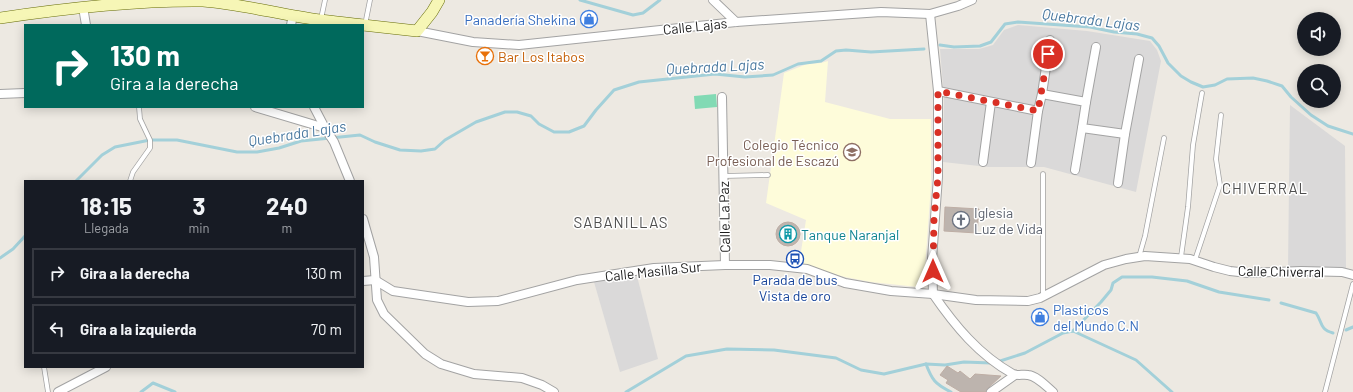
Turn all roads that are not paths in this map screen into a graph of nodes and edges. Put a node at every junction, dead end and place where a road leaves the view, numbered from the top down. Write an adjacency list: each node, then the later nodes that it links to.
1 (325, 0): 12 (lane)
2 (370, 0): 16 (lane)
3 (439, 0): 17 (main road)
4 (713, 0): 13 (street)
5 (972, 0): 9 (street, Calle Lajas)
6 (217, 2): 7 (main road); 8 (main road)
7 (251, 4): 11 (main road)
8 (83, 7): 10 (main road); 14 (street)
9 (930, 14): 13 (street, Calle Lajas); 21 (street)
10 (0, 18)
11 (292, 20): 12 (main road)
12 (320, 20): 15 (main road)
13 (736, 22): 17 (street, Calle Lajas)
14 (86, 24)
15 (355, 24)
16 (364, 25): 17 (main road)
17 (417, 31)
18 (1050, 40): 25 (street)
19 (1096, 47): 28 (street)
20 (1139, 59): 36 (street)
21 (938, 91): 27 (street); 56 (street)
22 (24, 93): 24 (street)
23 (1202, 93): 49 (lane)
24 (0, 94)
25 (1042, 94): 28 (street); 32 (street)
26 (722, 97): 43 (street, Calle La Paz)
27 (992, 102): 32 (street); 38 (street)
28 (1086, 102): 35 (street)
29 (138, 108): 44 (lane)
30 (258, 108): 34 (street)
31 (314, 108): 34 (street)
32 (1038, 111): 39 (street)
33 (1221, 115): 50 (lane)
34 (324, 128): 45 (street)
35 (1082, 128): 36 (street); 40 (street)
36 (1126, 134): 46 (street)
37 (1164, 138): 48 (lane)
38 (983, 162)
39 (1031, 163)
40 (1075, 170)
41 (1043, 174): 57 (lane)
42 (768, 175): 43 (lane)
43 (723, 176): 51 (street, Calle La Paz)
44 (130, 180)
45 (350, 180)
46 (1118, 183)
47 (364, 222): 53 (street)
48 (1139, 257): 49 (street, Calle Chiverral); 57 (street, Calle Chiverral)
49 (1181, 257): 50 (street, Calle Chiverral)
50 (1195, 260): 52 (street, Calle Chiverral)
51 (725, 265): 53 (street, Calle Masilla Sur); 56 (street, Calle Masilla Sur)
52 (1353, 275)
53 (375, 280): 54 (street); 63 (street)
54 (364, 281)
55 (1353, 284): 66 (lane)
56 (933, 294): 57 (street, Calle Chiverral); 60 (street)
57 (1043, 297)
58 (44, 368): 61 (lane)
59 (104, 368): 62 (street)
60 (1015, 375): 64 (street); 65 (street)
61 (48, 392)
62 (58, 392)
63 (554, 392)
64 (991, 392)
65 (1053, 392)
66 (1325, 392)

